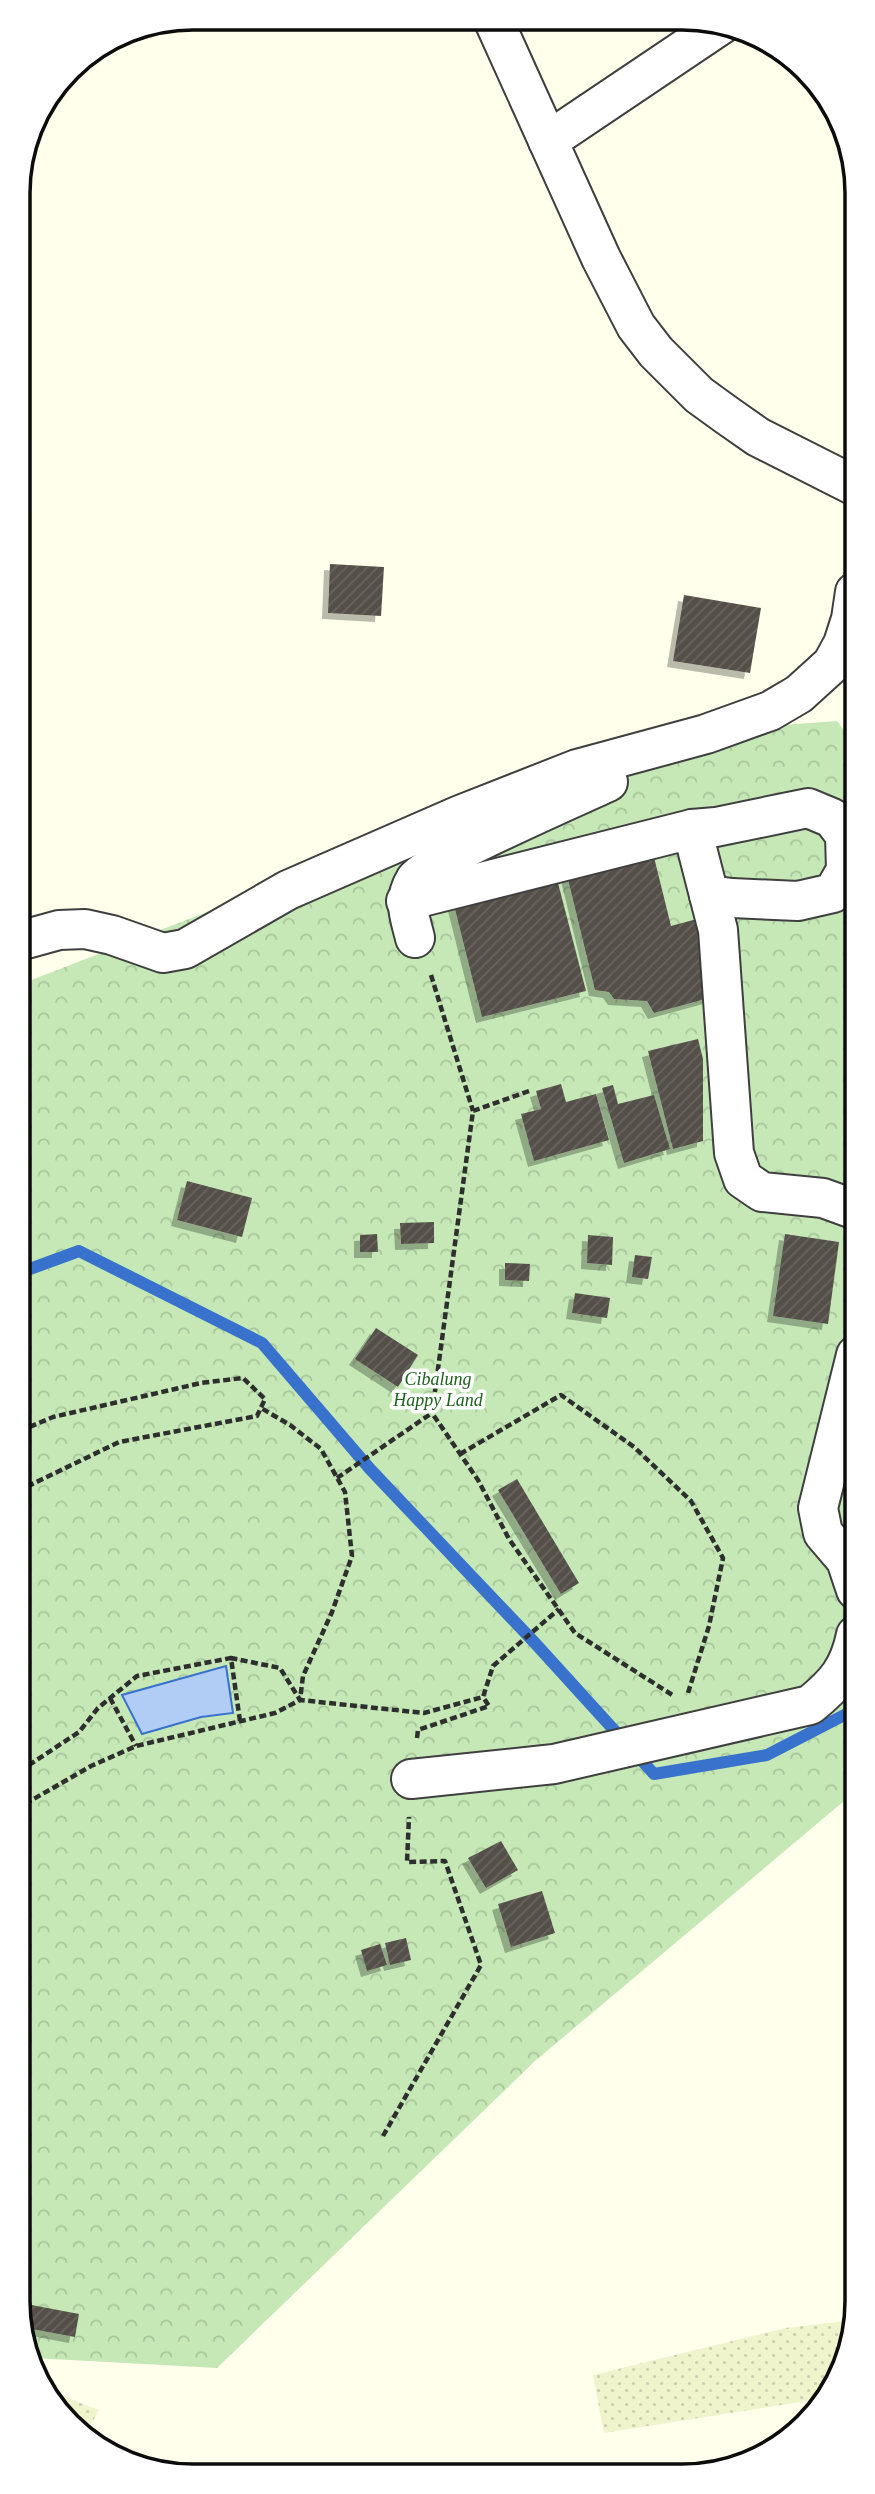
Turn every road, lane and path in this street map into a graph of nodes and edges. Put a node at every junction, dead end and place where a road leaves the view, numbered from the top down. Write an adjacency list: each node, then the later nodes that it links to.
1 (498, 30): 3 (street)
2 (710, 32): 3 (street)
3 (548, 141): 4 (street)
4 (845, 481)
5 (845, 638): 6 (street)
6 (673, 743): 11 (street); 13 (street)
7 (692, 829): 8 (street); 10 (street); 11 (street)
8 (845, 835)
9 (845, 872): 10 (street)
10 (709, 895): 16 (street)
11 (406, 901): 12 (street)
12 (415, 938): 15 (path)
13 (30, 939)
14 (529, 1091): 15 (path)
15 (473, 1111): 19 (path)
16 (845, 1206)
17 (845, 1399): 24 (street)
18 (261, 1408): 20 (path); 22 (path); 23 (path)
19 (432, 1413): 21 (path); 22 (path)
20 (30, 1427)
21 (460, 1454): 25 (path); 32 (path)
22 (337, 1478): 31 (path)
23 (30, 1485)
24 (845, 1559)
25 (559, 1609): 28 (path); 30 (path)
26 (231, 1658): 29 (path); 31 (path); 33 (path)
27 (845, 1666): 36 (street)
28 (483, 1696): 31 (path); 36 (path)
29 (110, 1698): 34 (path); 35 (path)
30 (678, 1699)
31 (300, 1700): 33 (path)
32 (685, 1701)
33 (240, 1721): 34 (path)
34 (136, 1746): 37 (path)
35 (30, 1764)
36 (411, 1779): 38 (path)
37 (30, 1801)
38 (383, 2136)

